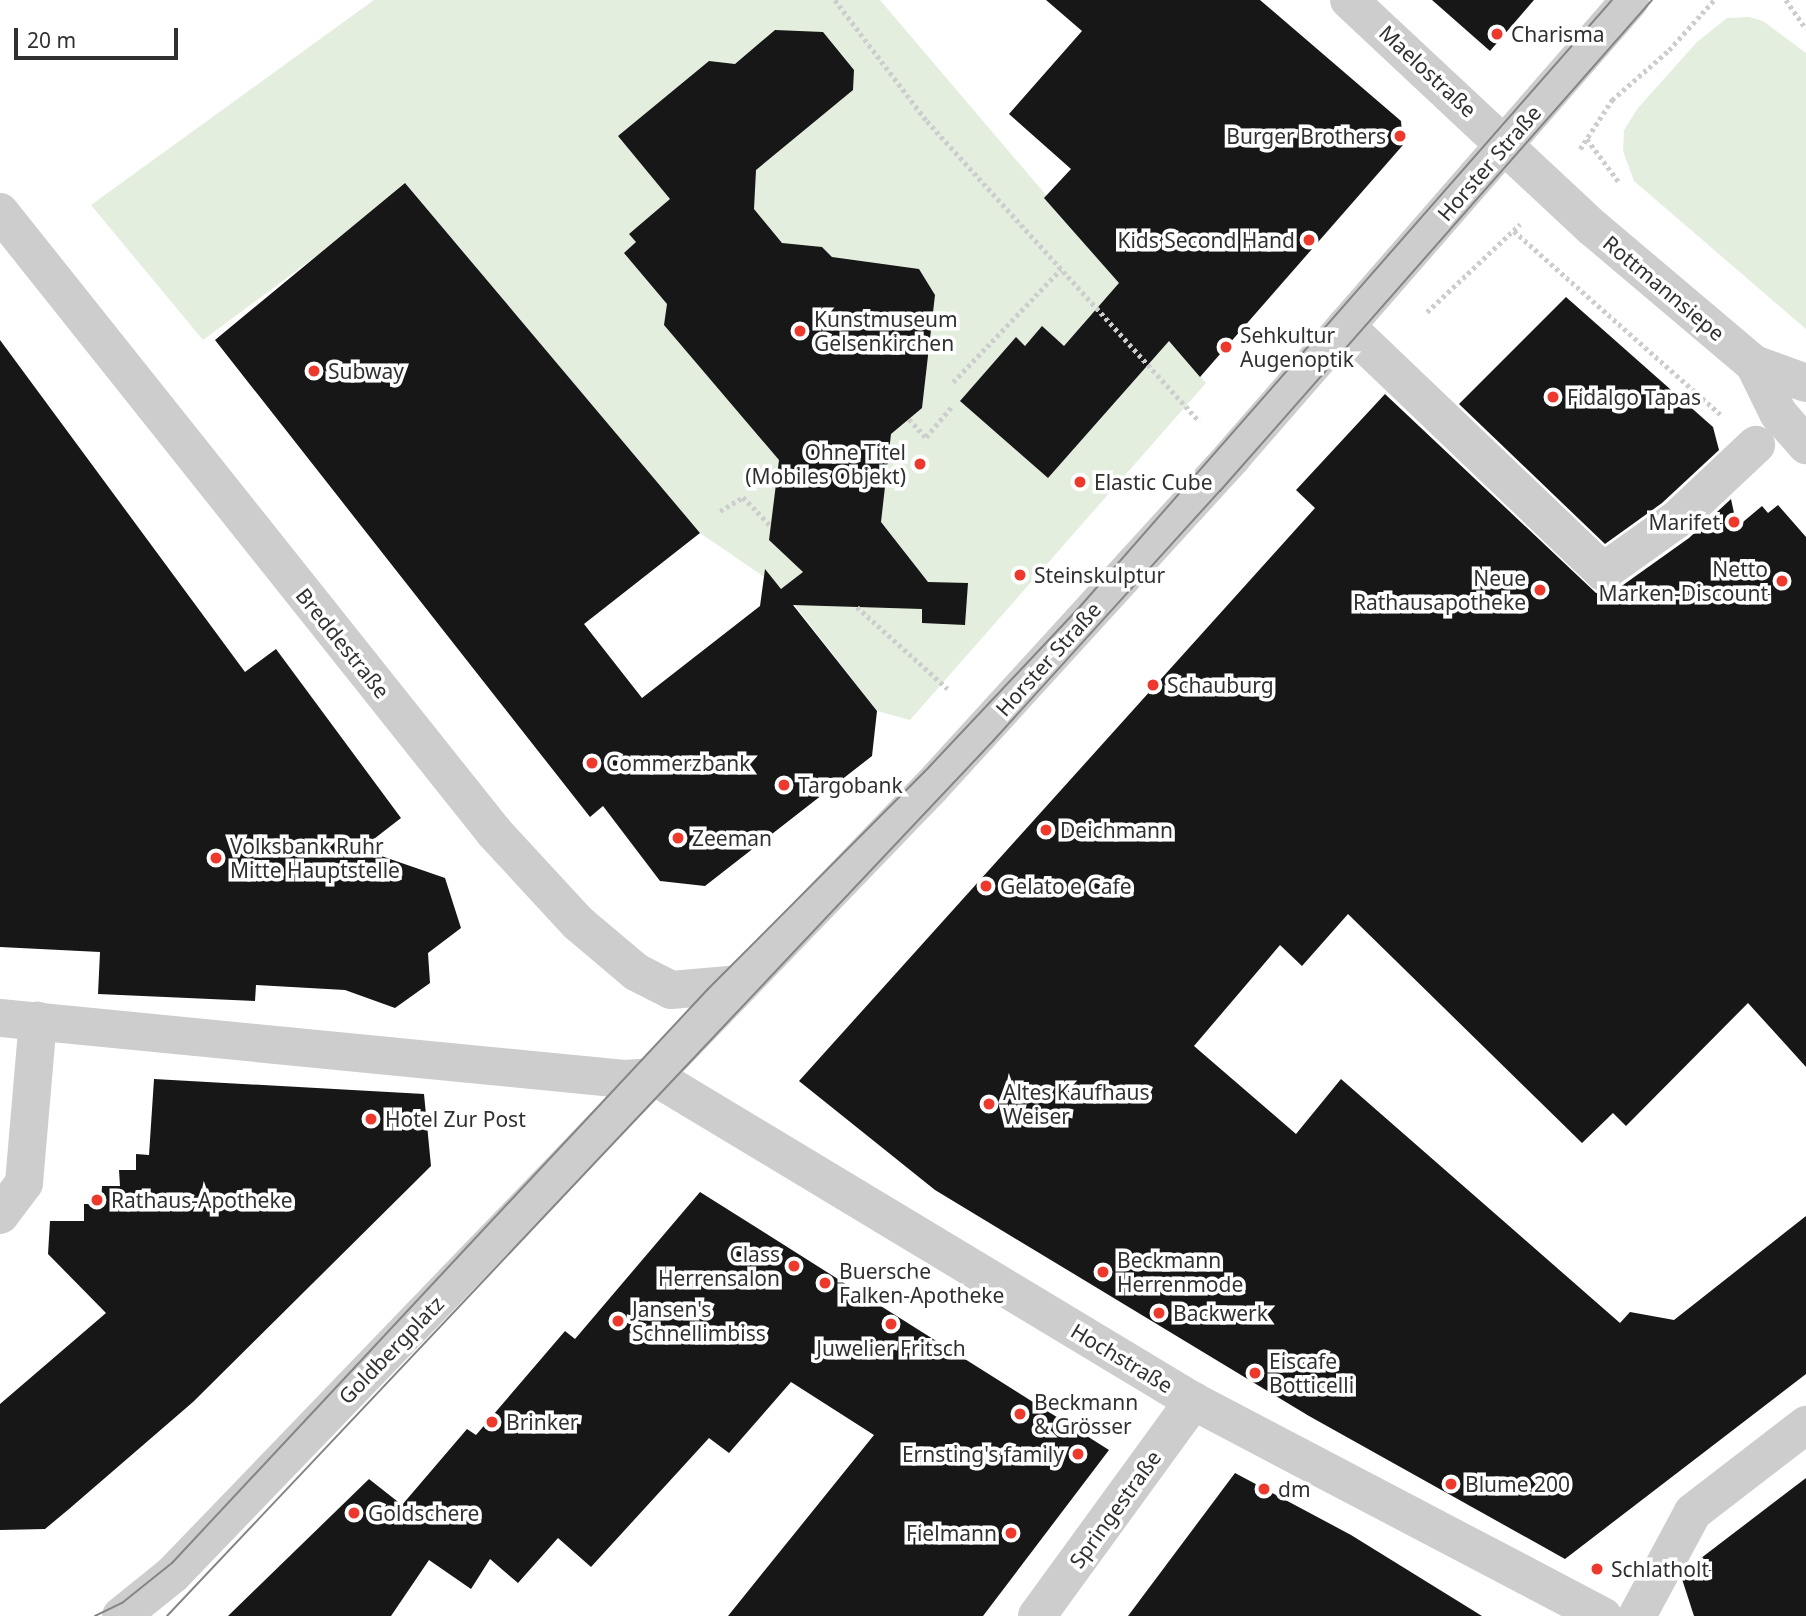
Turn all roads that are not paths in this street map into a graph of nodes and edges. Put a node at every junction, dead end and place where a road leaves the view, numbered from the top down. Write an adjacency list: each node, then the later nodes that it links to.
1 (1349, 0): 3 (street, Maelostraße)
2 (1630, 0): 3 (street, Horster Straße)
3 (1505, 144): 5 (street, Horster Straße); 6 (street, Rottmannsiepe)
4 (0, 212): 10 (street, Breddestraße)
5 (1346, 326): 9 (street); 10 (street, Horster Straße)
6 (1754, 364): 7 (street); 8 (street, Rottmannsiepe)
7 (1806, 383)
8 (1806, 444)
9 (1756, 445)
10 (741, 984): 13 (street, Goldbergplatz)
11 (0, 1018): 12 (street)
12 (55, 1023): 13 (street); 14 (street)
13 (654, 1077): 15 (street, Hochstraße); 17 (street, Goldbergplatz)
14 (0, 1214)
15 (1193, 1401): 18 (street, Springestraße); 19 (street, Hochstraße)
16 (1806, 1425): 20 (street)
17 (121, 1616)
18 (1037, 1616)
19 (1603, 1616)
20 (1637, 1616)

